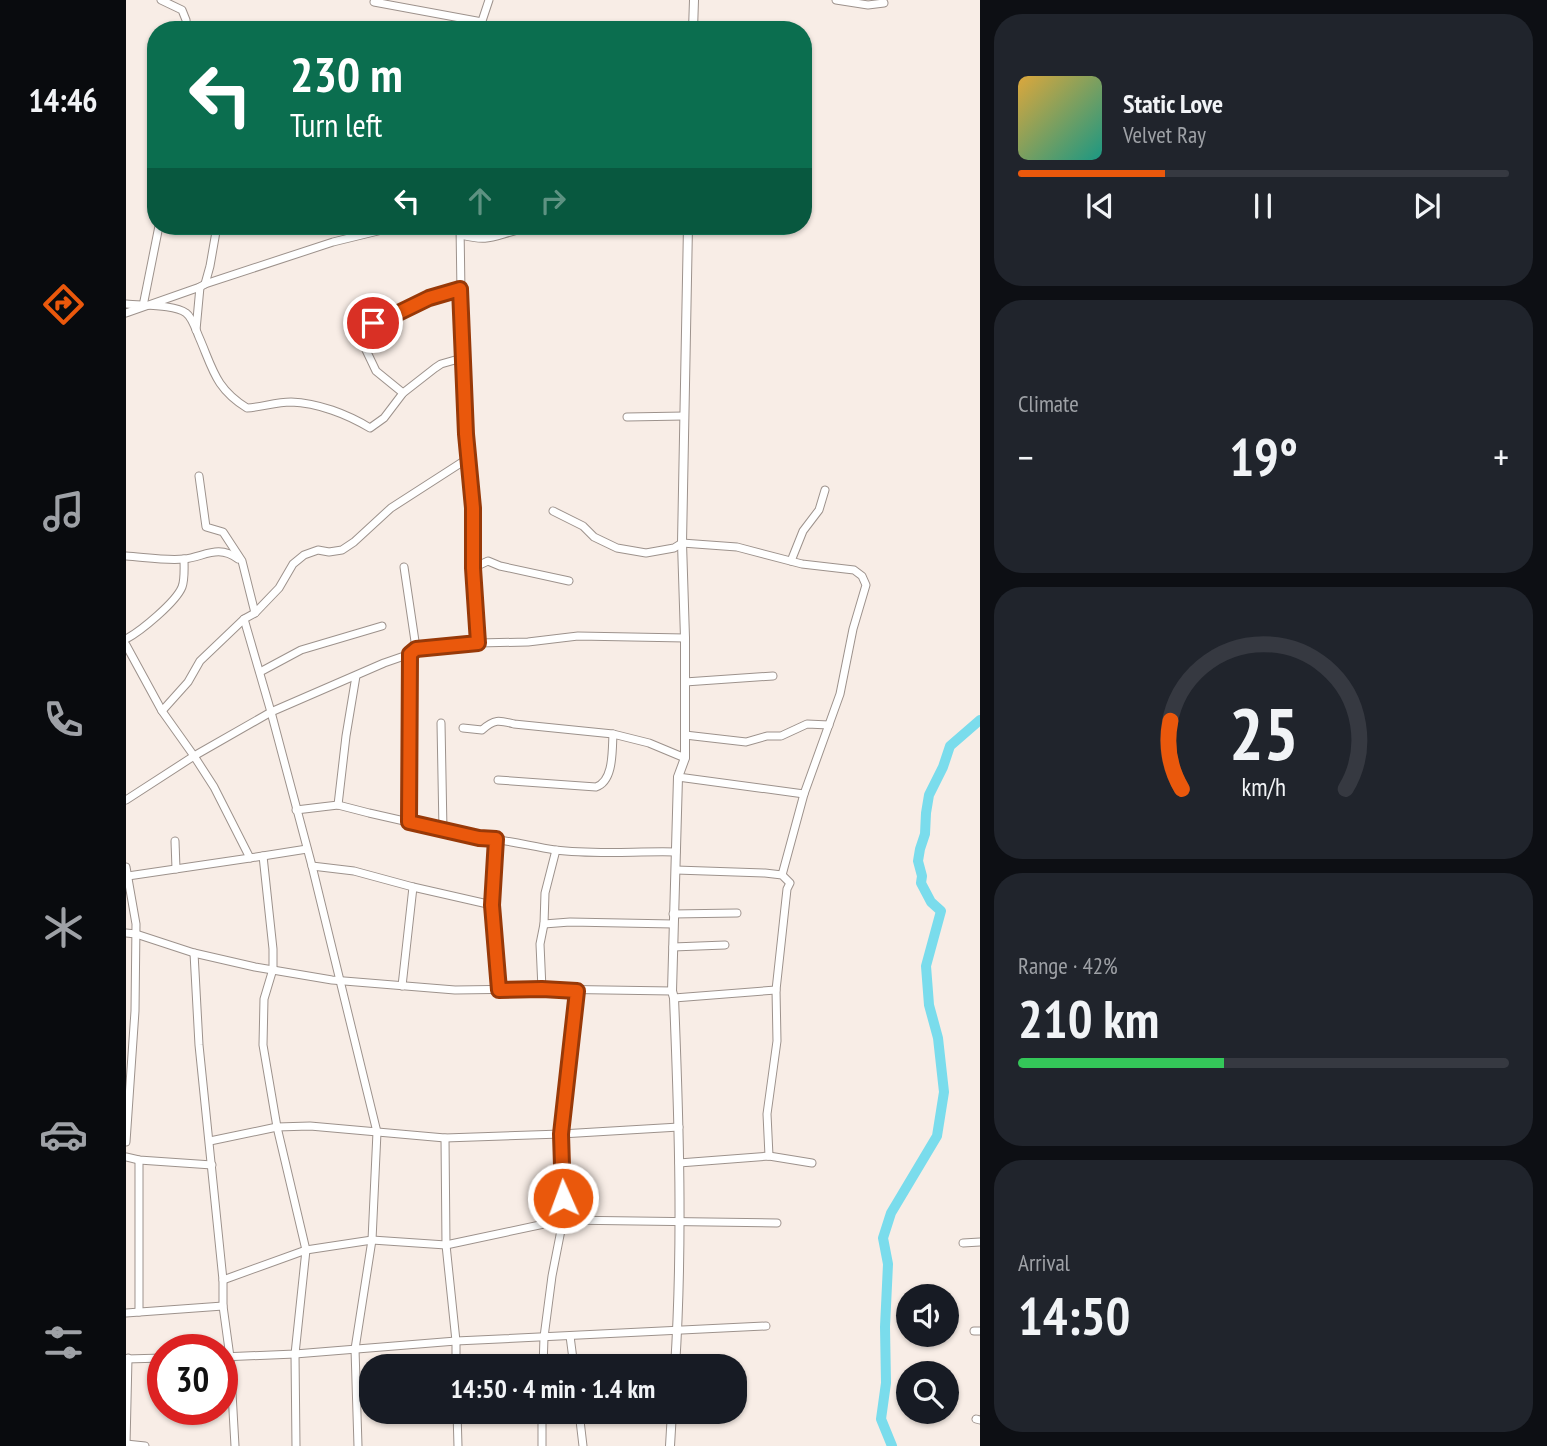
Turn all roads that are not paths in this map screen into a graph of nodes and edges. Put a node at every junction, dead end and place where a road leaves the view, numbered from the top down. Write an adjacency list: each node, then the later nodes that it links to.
1 (161, 0): 7 (street)
2 (489, 0): 9 (street)
3 (694, 0): 10 (street)
4 (836, 0): 6 (street)
5 (373, 2): 8 (street)
6 (884, 3)
7 (186, 21)
8 (458, 21)
9 (482, 21)
10 (693, 21)
11 (157, 235): 20 (street)
12 (215, 235): 17 (street)
13 (355, 235): 17 (street)
14 (461, 235): 15 (street); 18 (street)
15 (502, 235)
16 (688, 235): 25 (street)
17 (202, 285): 20 (street); 22 (street)
18 (460, 289): 23 (street); 24 (street)
19 (126, 304): 20 (street)
20 (143, 306): 21 (street); 22 (street)
21 (126, 313)
22 (196, 331): 24 (street)
23 (462, 358): 24 (street); 27 (street)
24 (404, 393)
25 (684, 416): 26 (street); 31 (street)
26 (627, 417)
27 (467, 460): 37 (street); 39 (street)
28 (199, 476): 34 (street)
29 (825, 490): 35 (street)
30 (553, 511): 31 (street)
31 (682, 543): 35 (street); 42 (street)
32 (126, 556): 33 (street)
33 (184, 559): 34 (street); 43 (street)
34 (242, 561): 39 (street)
35 (792, 561): 54 (street)
36 (404, 567): 46 (street)
37 (473, 568): 38 (street); 44 (street)
38 (569, 581)
39 (255, 613): 40 (street)
40 (244, 620): 47 (street); 51 (street)
41 (382, 626): 47 (street)
42 (685, 638): 44 (street); 50 (street)
43 (126, 639)
44 (478, 643): 46 (street)
45 (126, 645): 51 (street)
46 (413, 651): 48 (street); 66 (street)
47 (260, 672): 52 (street)
48 (356, 676): 52 (street); 64 (street)
49 (773, 676): 50 (street)
50 (685, 682): 57 (street)
51 (162, 711): 58 (street)
52 (271, 712): 58 (street); 65 (street)
53 (441, 723): 67 (street)
54 (829, 725): 57 (street); 62 (street)
55 (463, 728): 56 (street)
56 (613, 734): 59 (street); 61 (street)
57 (685, 735): 59 (street)
58 (194, 755): 63 (street); 74 (street)
59 (685, 758): 60 (street)
60 (678, 776): 62 (street); 72 (street)
61 (498, 780)
62 (804, 794): 79 (street)
63 (126, 800)
64 (338, 805): 65 (street); 66 (street)
65 (296, 810): 70 (street)
66 (409, 822): 67 (street)
67 (443, 830): 68 (street)
68 (496, 839): 71 (street); 81 (street)
69 (176, 841): 76 (street)
70 (306, 849): 73 (street); 75 (street)
71 (556, 850): 72 (street); 84 (street)
72 (676, 852): 77 (street)
73 (263, 856): 74 (street); 91 (street)
74 (250, 858): 76 (street)
75 (312, 866): 80 (street); 92 (street)
76 (176, 869): 78 (street)
77 (676, 870): 79 (street); 83 (street)
78 (127, 871): 87 (street)
79 (782, 875): 96 (street)
80 (413, 887): 81 (street); 93 (street)
81 (492, 905): 95 (street)
82 (737, 913): 83 (street)
83 (673, 914): 85 (street)
84 (544, 924): 85 (street); 94 (street)
85 (673, 924): 89 (street)
86 (126, 933): 87 (street)
87 (136, 934): 90 (street); 105 (street)
88 (725, 945): 89 (street)
89 (673, 947): 98 (street)
90 (194, 953): 91 (street); 104 (street)
91 (273, 970): 92 (street); 99 (street)
92 (341, 981): 93 (street); 101 (street)
93 (402, 986): 95 (street)
94 (542, 989): 95 (street); 97 (street)
95 (499, 990)
96 (776, 990): 98 (street); 106 (street)
97 (577, 991): 98 (street); 102 (street)
98 (673, 995): 100 (street)
99 (277, 1127): 101 (street); 104 (street); 119 (street)
100 (679, 1127): 102 (street); 109 (street)
101 (377, 1132): 103 (street); 115 (street)
102 (561, 1134): 103 (street); 112 (street)
103 (445, 1138): 118 (street)
104 (210, 1141): 111 (street)
105 (126, 1142)
106 (769, 1156): 109 (street); 110 (street)
107 (126, 1157): 108 (street)
108 (139, 1160): 111 (street); 122 (street)
109 (679, 1163): 113 (street)
110 (812, 1163)
111 (212, 1165): 120 (street)
112 (563, 1220): 113 (street); 118 (street); 128 (street)
113 (680, 1222): 114 (street); 125 (street)
114 (778, 1223)
115 (372, 1240): 118 (street); 119 (street); 130 (street)
116 (980, 1242): 117 (street)
117 (963, 1243)
118 (446, 1245): 129 (street)
119 (306, 1250): 120 (street); 131 (street)
120 (223, 1280): 121 (street)
121 (223, 1306): 122 (street); 126 (street)
122 (139, 1312): 123 (street)
123 (126, 1313)
124 (766, 1326): 125 (street)
125 (678, 1330): 127 (street); 135 (street)
126 (225, 1334)
127 (570, 1336): 128 (street); 134 (street)
128 (544, 1337): 129 (street); 133 (street)
129 (456, 1341): 130 (street); 132 (street)
130 (355, 1349): 131 (street); 148 (street)
131 (295, 1354): 136 (street); 147 (street)
132 (456, 1354)
133 (543, 1354)
134 (572, 1354)
135 (676, 1354)
136 (238, 1356)
137 (127, 1358): 138 (street); 144 (street)
138 (147, 1358)
139 (457, 1424): 149 (street)
140 (542, 1424): 150 (street)
141 (580, 1424): 151 (street)
142 (671, 1424): 152 (street)
143 (233, 1425): 146 (street)
144 (126, 1444): 145 (street)
145 (145, 1446)
146 (235, 1446)
147 (296, 1446)
148 (358, 1446)
149 (458, 1446)
150 (542, 1446)
151 (583, 1446)
152 (670, 1446)

